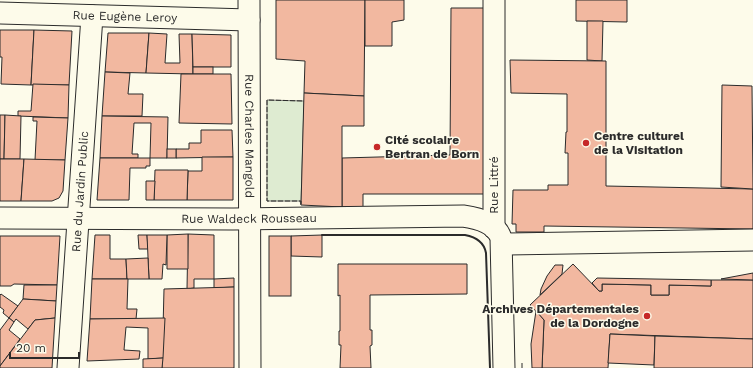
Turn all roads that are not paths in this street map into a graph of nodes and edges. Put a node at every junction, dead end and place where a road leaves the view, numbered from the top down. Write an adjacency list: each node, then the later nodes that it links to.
1 (494, 0): 8 (street, Rue Littré)
2 (249, 10): 4 (street, Rue Eugène Leroy); 7 (street, Rue Charles Mangold)
3 (0, 13): 4 (street, Rue Eugène Leroy)
4 (92, 16): 6 (street, Rue du Jardin Public)
5 (0, 218): 6 (street, Rue Waldeck Rousseau)
6 (78, 218): 7 (street, Rue Waldeck Rousseau); 10 (street, Rue du Jardin Public)
7 (249, 218): 8 (street, Rue Waldeck Rousseau); 11 (street, Rue Charles Mangold)
8 (498, 236): 9 (street); 12 (street, Rue Littré)
9 (753, 240)
10 (68, 368)
11 (250, 368)
12 (504, 368)

